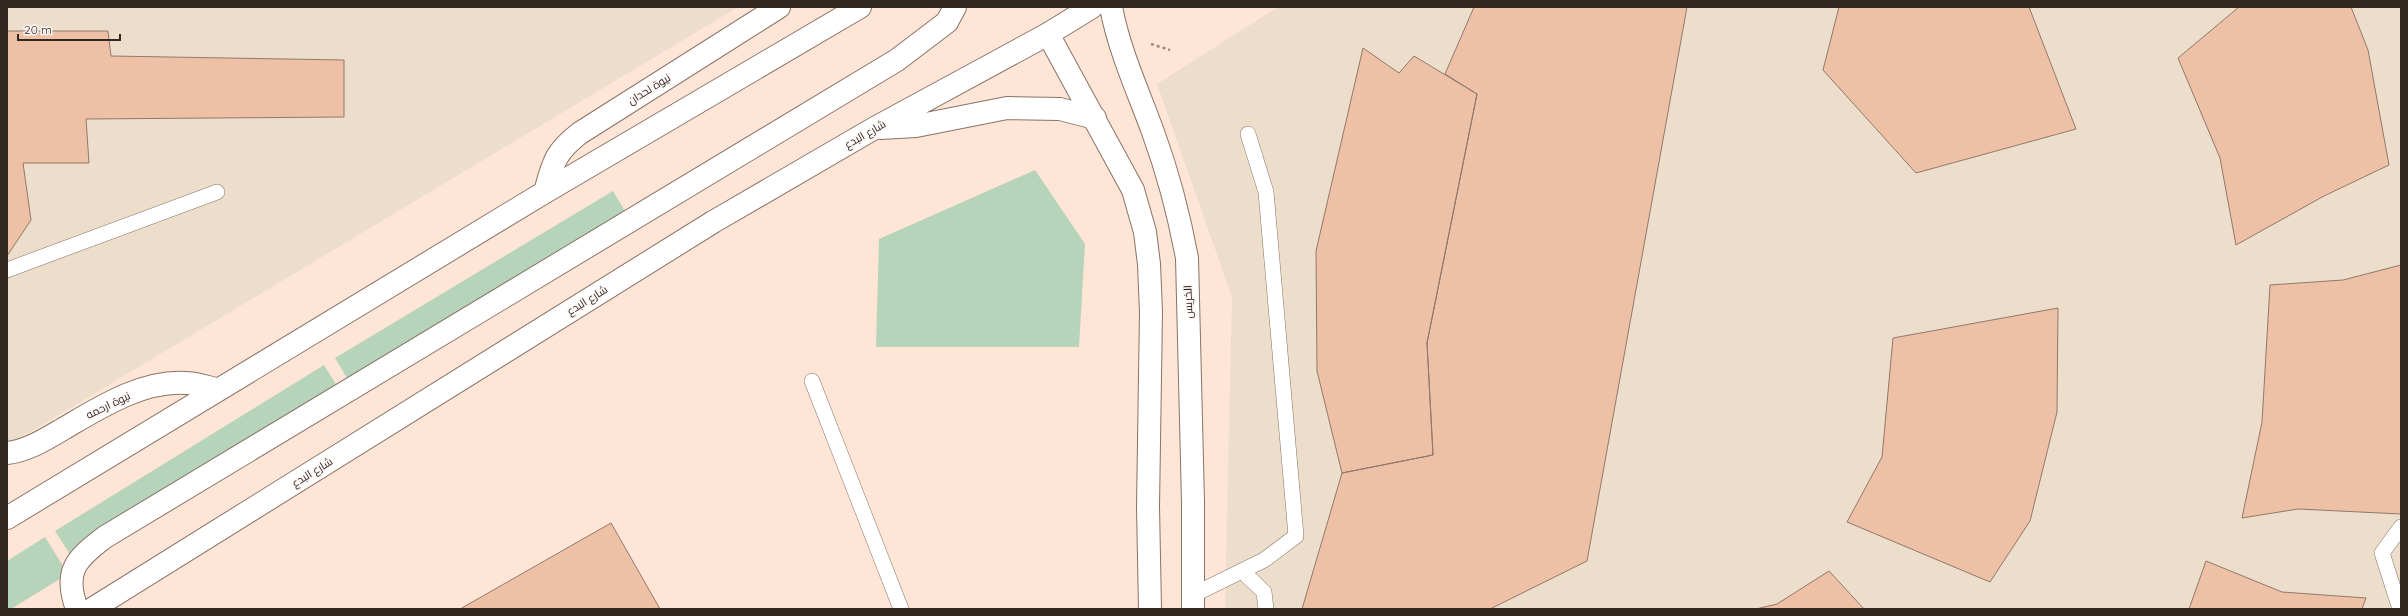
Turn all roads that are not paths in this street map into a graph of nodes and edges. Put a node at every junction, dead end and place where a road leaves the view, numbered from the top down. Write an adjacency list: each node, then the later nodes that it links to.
1 (779, 7): 12 (main road, نيوة لحدان)
2 (860, 7): 12 (main road)
3 (955, 7): 21 (main road)
4 (1062, 7): 7 (main road)
5 (1092, 7): 7 (main road, شارع البدع)
6 (1111, 7): 20 (main road, الخريس)
7 (1048, 34): 8 (main road); 9 (main road, شارع البدع)
8 (1095, 118): 9 (main road); 24 (main road)
9 (873, 129): 22 (main road, شارع البدع)
10 (1248, 134): 19 (lane)
11 (217, 192): 13 (lane)
12 (545, 192): 15 (main road)
13 (7, 270)
14 (812, 381): 23 (lane)
15 (216, 390): 16 (main road, نيوة ارحمه); 17 (main road)
16 (7, 453)
17 (7, 518)
18 (2401, 527): 26 (lane)
19 (1242, 571): 20 (lane); 25 (lane)
20 (1193, 602)
21 (77, 609)
22 (92, 609)
23 (901, 609)
24 (1150, 609)
25 (1266, 609)
26 (2400, 609)

